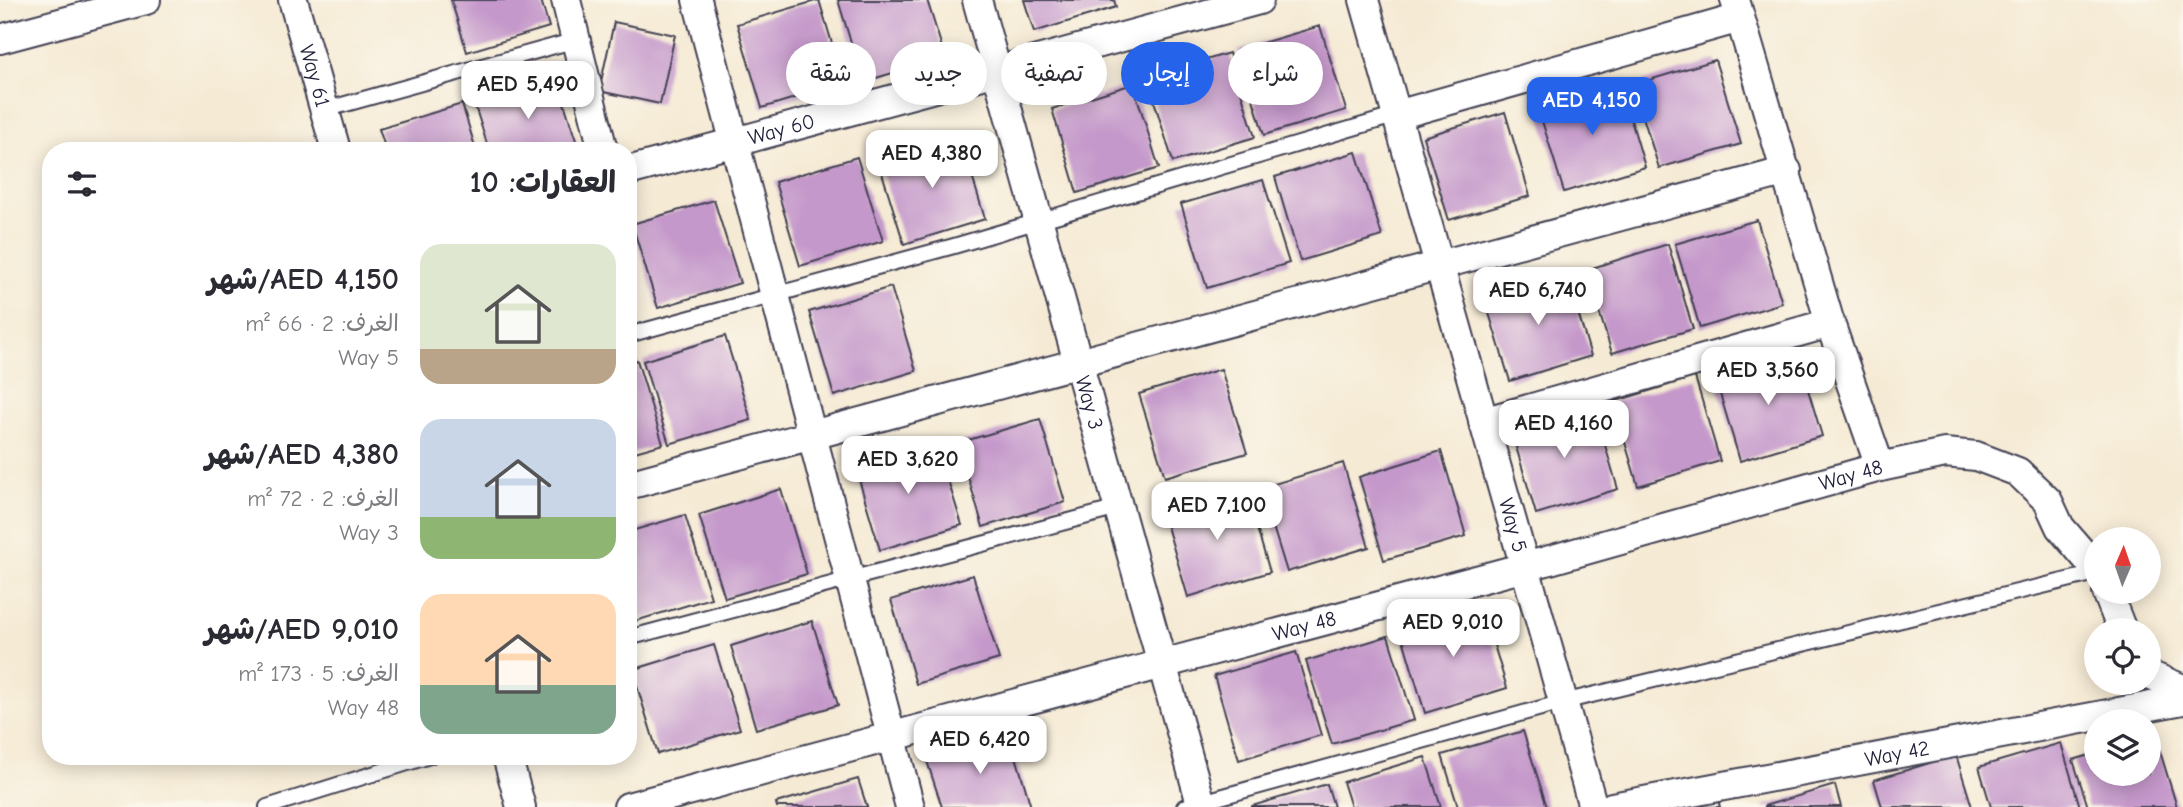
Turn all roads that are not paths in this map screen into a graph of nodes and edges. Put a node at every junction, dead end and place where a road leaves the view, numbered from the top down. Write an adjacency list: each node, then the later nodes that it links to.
1 (144, 0): 9 (street)
2 (293, 0): 12 (street, Way 61)
3 (566, 0): 10 (street)
4 (977, 0): 11 (street, Way 3)
5 (1259, 0): 11 (street, Way 60)
6 (1364, 0): 13 (street, Way 5)
7 (702, 1): 16 (street)
8 (1737, 9): 13 (street); 18 (street)
9 (0, 39)
10 (576, 40): 12 (lane); 15 (street)
11 (997, 71): 16 (street, Way 60); 19 (street, Way 3)
12 (324, 110): 14 (street, Way 61)
13 (1397, 115): 19 (lane); 20 (street, Way 5)
14 (333, 142)
15 (601, 142)
16 (734, 142): 17 (street, Way 60); 21 (street)
17 (637, 169)
18 (1787, 171): 20 (street); 22 (street)
19 (1038, 220): 21 (lane); 24 (street, Way 3)
20 (1440, 267): 24 (street); 25 (street, Way 5)
21 (775, 295): 23 (lane); 26 (street)
22 (1830, 323): 25 (street); 27 (street)
23 (637, 333)
24 (1079, 364): 26 (street); 29 (street, Way 3)
25 (1483, 422): 31 (street, Way 5)
26 (812, 436): 28 (street); 33 (street)
27 (1880, 467): 30 (street, Way 48); 31 (street, Way 48)
28 (637, 483)
29 (1118, 508): 33 (lane); 35 (street, Way 3)
30 (2084, 556)
31 (1525, 567): 35 (street, Way 48); 39 (street, Way 5)
32 (2084, 574): 39 (lane)
33 (850, 580): 34 (lane); 40 (street)
34 (637, 636)
35 (1162, 664): 40 (street, Way 48); 43 (street, Way 3)
36 (2161, 679): 37 (street)
37 (2183, 689)
38 (2183, 700): 49 (street, Way 42)
39 (1563, 702): 43 (lane); 48 (street, Way 5)
40 (891, 737): 46 (street, Way 48); 47 (street)
41 (401, 765): 44 (lane)
42 (509, 765): 45 (street)
43 (1196, 806)
44 (267, 807)
45 (521, 807)
46 (628, 807)
47 (909, 807)
48 (1592, 807)
49 (1612, 807)

